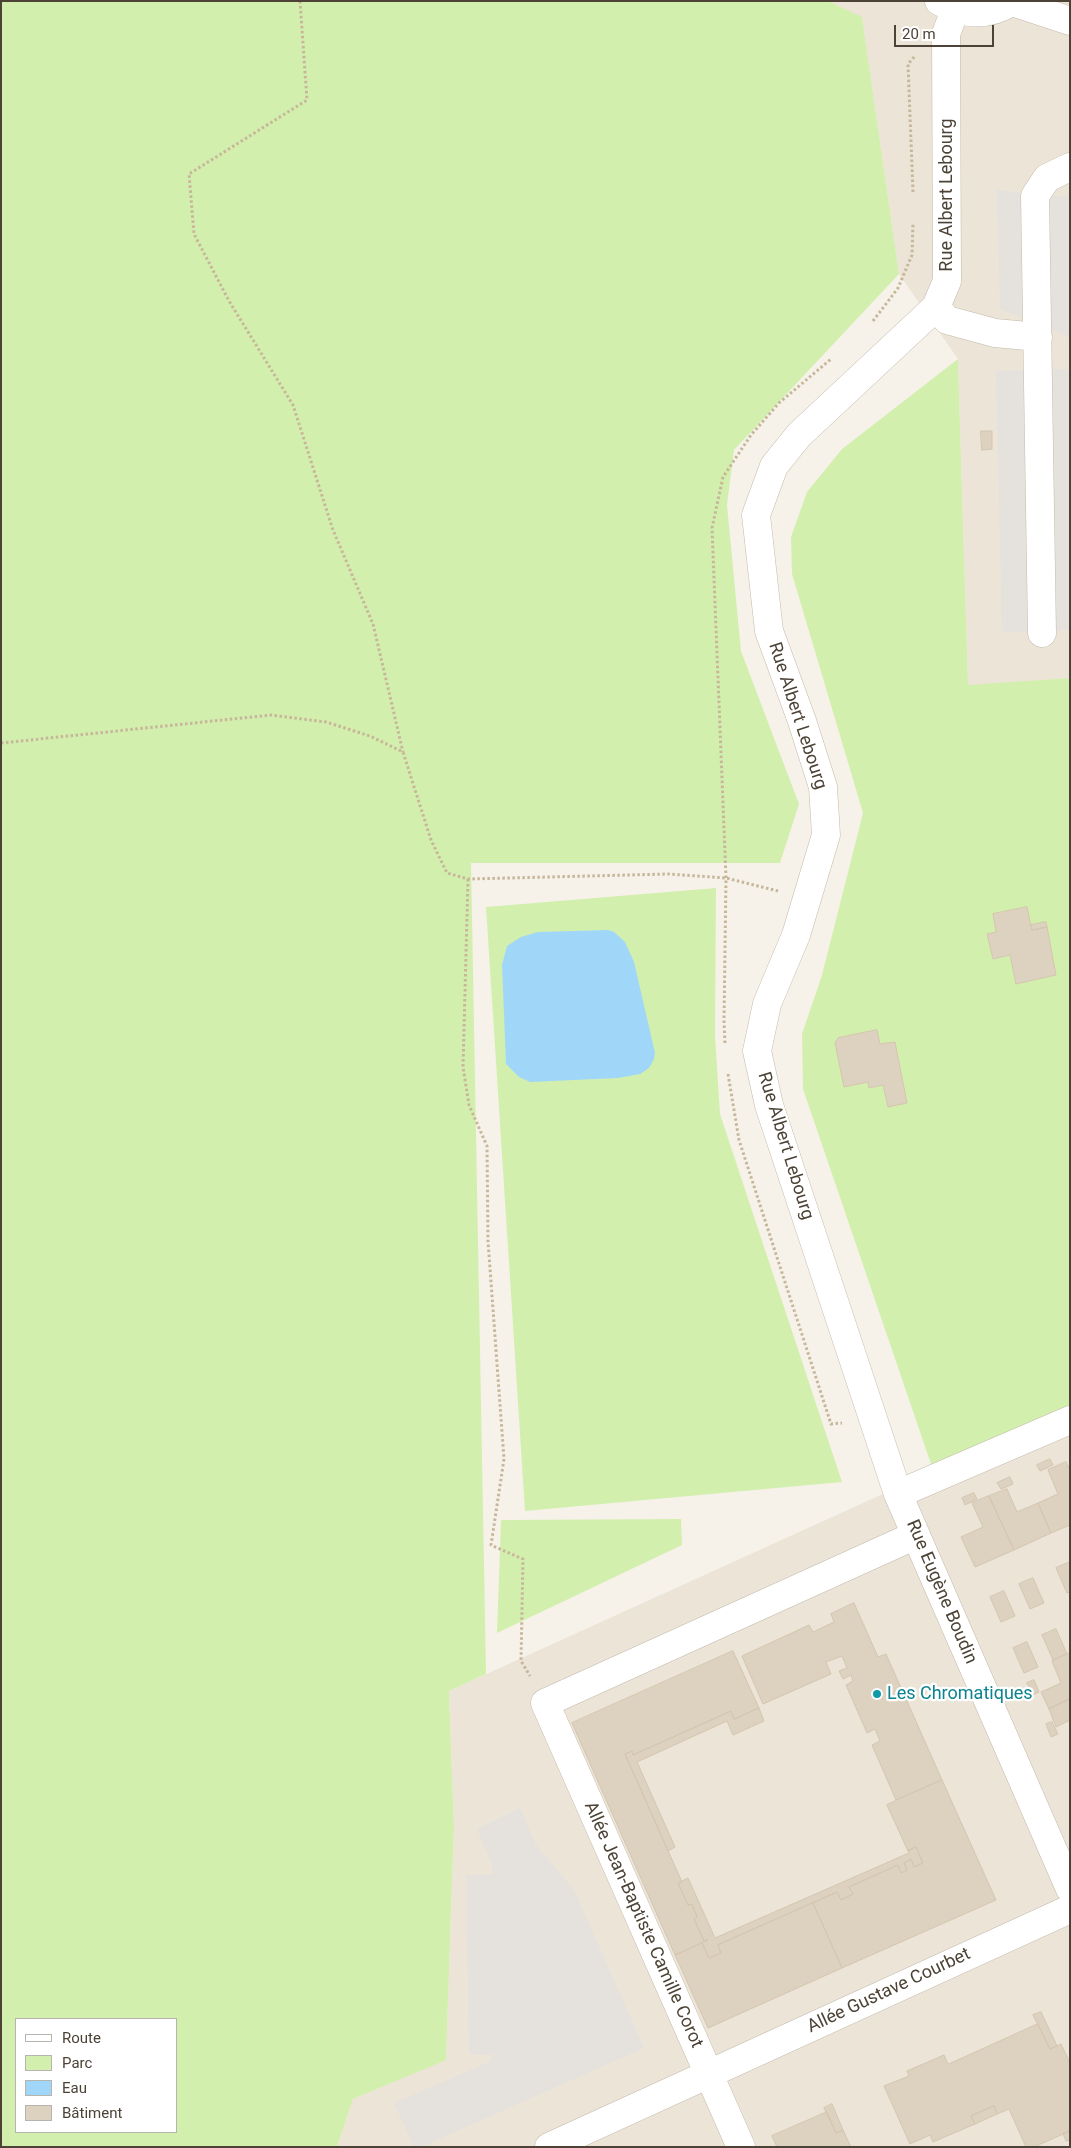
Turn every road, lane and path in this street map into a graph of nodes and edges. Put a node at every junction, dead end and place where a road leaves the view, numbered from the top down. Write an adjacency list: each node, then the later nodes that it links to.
1 (300, 1): 10 (path)
2 (1012, 2): 3 (street); 4 (street)
3 (947, 6): 6 (street, Rue Albert Lebourg)
4 (1070, 21)
5 (1070, 168): 7 (street)
6 (936, 307): 7 (street); 12 (street, Rue Albert Lebourg)
7 (1038, 337): 8 (street)
8 (1042, 633)
9 (1, 743): 10 (path)
10 (403, 752): 11 (path)
11 (468, 879): 12 (path); 16 (path)
12 (807, 899): 14 (street, Rue Albert Lebourg)
13 (1070, 1420): 14 (street)
14 (898, 1494): 15 (street, Rue Eugène Boudin)
15 (916, 1535): 16 (street); 17 (street, Rue Eugène Boudin)
16 (545, 1703): 19 (street, Allée Jean-Baptiste Camille Corot)
17 (1070, 1890)
18 (1070, 1909): 19 (street, Allée Gustave Courbet)
19 (708, 2074): 20 (street, Allée Gustave Courbet); 21 (street, Allée Jean-Baptiste Camille Corot)
20 (549, 2147)
21 (741, 2147)

